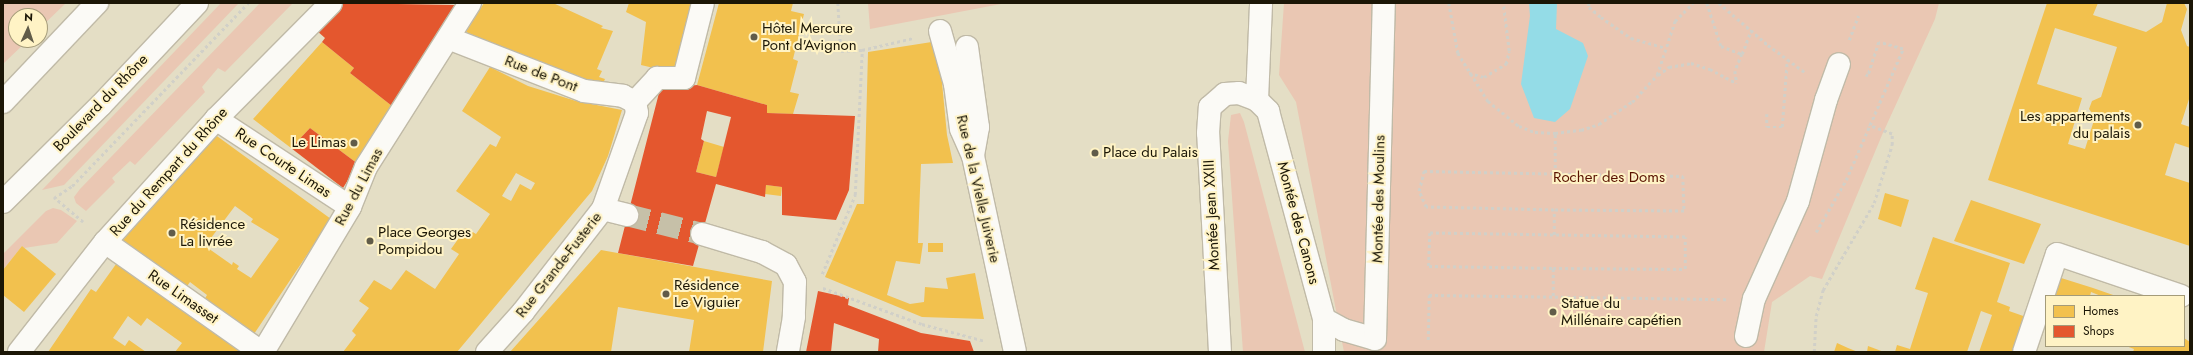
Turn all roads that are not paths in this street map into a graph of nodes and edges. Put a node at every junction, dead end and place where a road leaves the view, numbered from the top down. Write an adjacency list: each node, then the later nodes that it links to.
1 (97, 3): 13 (street)
2 (197, 3): 17 (street, Boulevard du Rhône)
3 (331, 3): 15 (street, Rue du Rempart du Rhône)
4 (470, 3): 9 (street, Rue du Limas)
5 (703, 3): 14 (street)
6 (1261, 3): 12 (street)
7 (1384, 3): 24 (street, Montée des Moulins)
8 (940, 31): 16 (street, Rue de la Vielle Juiverie)
9 (448, 38): 14 (street, Rue de Pont); 18 (street, Rue du Limas)
10 (967, 47): 16 (street)
11 (1839, 64): 25 (street)
12 (1257, 100): 24 (street, Montée des Canons); 31 (street, Montée Jean XXIII)
13 (3, 102)
14 (635, 102): 19 (street, Rue Grande-Fusterie)
15 (216, 118): 18 (street, Rue Courte Limas); 22 (street, Rue du Rempart du Rhône)
16 (973, 156): 26 (street, Rue de la Vielle Juiverie)
17 (3, 202)
18 (350, 207): 28 (street, Rue du Limas)
19 (603, 209): 20 (street); 29 (street, Rue Grande-Fusterie)
20 (627, 215)
21 (702, 234): 30 (street)
22 (106, 242): 27 (street, Rue du Rempart du Rhône); 28 (street, Rue Limasset)
23 (2180, 295): 33 (street)
24 (1324, 319): 32 (street, Montée des Canons)
25 (1746, 336)
26 (1014, 350)
27 (19, 352)
28 (262, 352)
29 (487, 352)
30 (788, 352)
31 (1220, 352)
32 (1324, 352)
33 (2024, 352)

